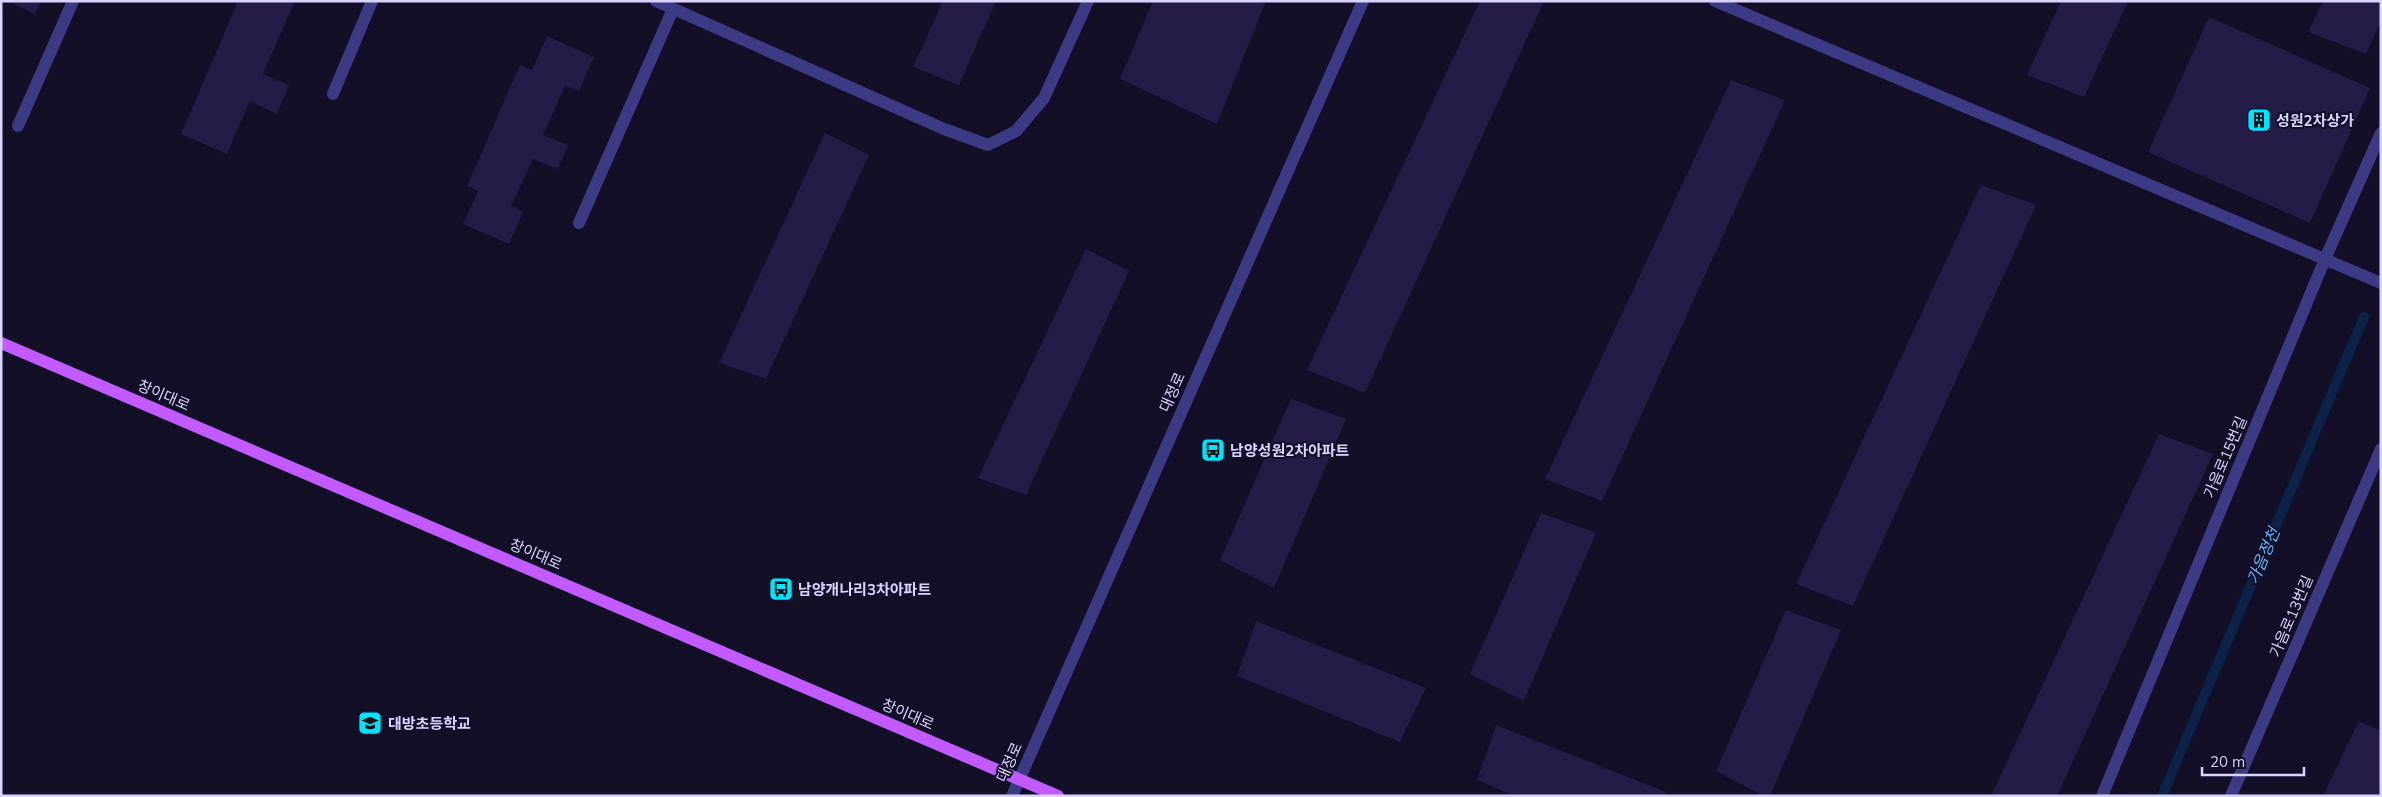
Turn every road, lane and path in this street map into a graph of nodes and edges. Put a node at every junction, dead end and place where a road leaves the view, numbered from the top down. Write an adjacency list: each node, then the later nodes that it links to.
1 (73, 1): 9 (street)
2 (372, 1): 8 (street)
3 (656, 1): 7 (street)
4 (1088, 1): 7 (street)
5 (1363, 1): 16 (street, 대정로)
6 (1715, 1): 12 (street)
7 (673, 8): 11 (street)
8 (333, 94)
9 (18, 126)
10 (2381, 133): 12 (street, 가음로15번길)
11 (579, 223)
12 (2326, 259): 13 (street); 19 (street, 가음로15번길)
13 (2381, 282)
14 (1, 343): 16 (main road, 창이대로)
15 (2381, 449): 20 (street, 가음로13번길)
16 (1019, 779): 17 (street, 대정로); 18 (main road, 창이대로)
17 (1012, 796)
18 (1058, 796)
19 (2102, 796)
20 (2230, 796)

